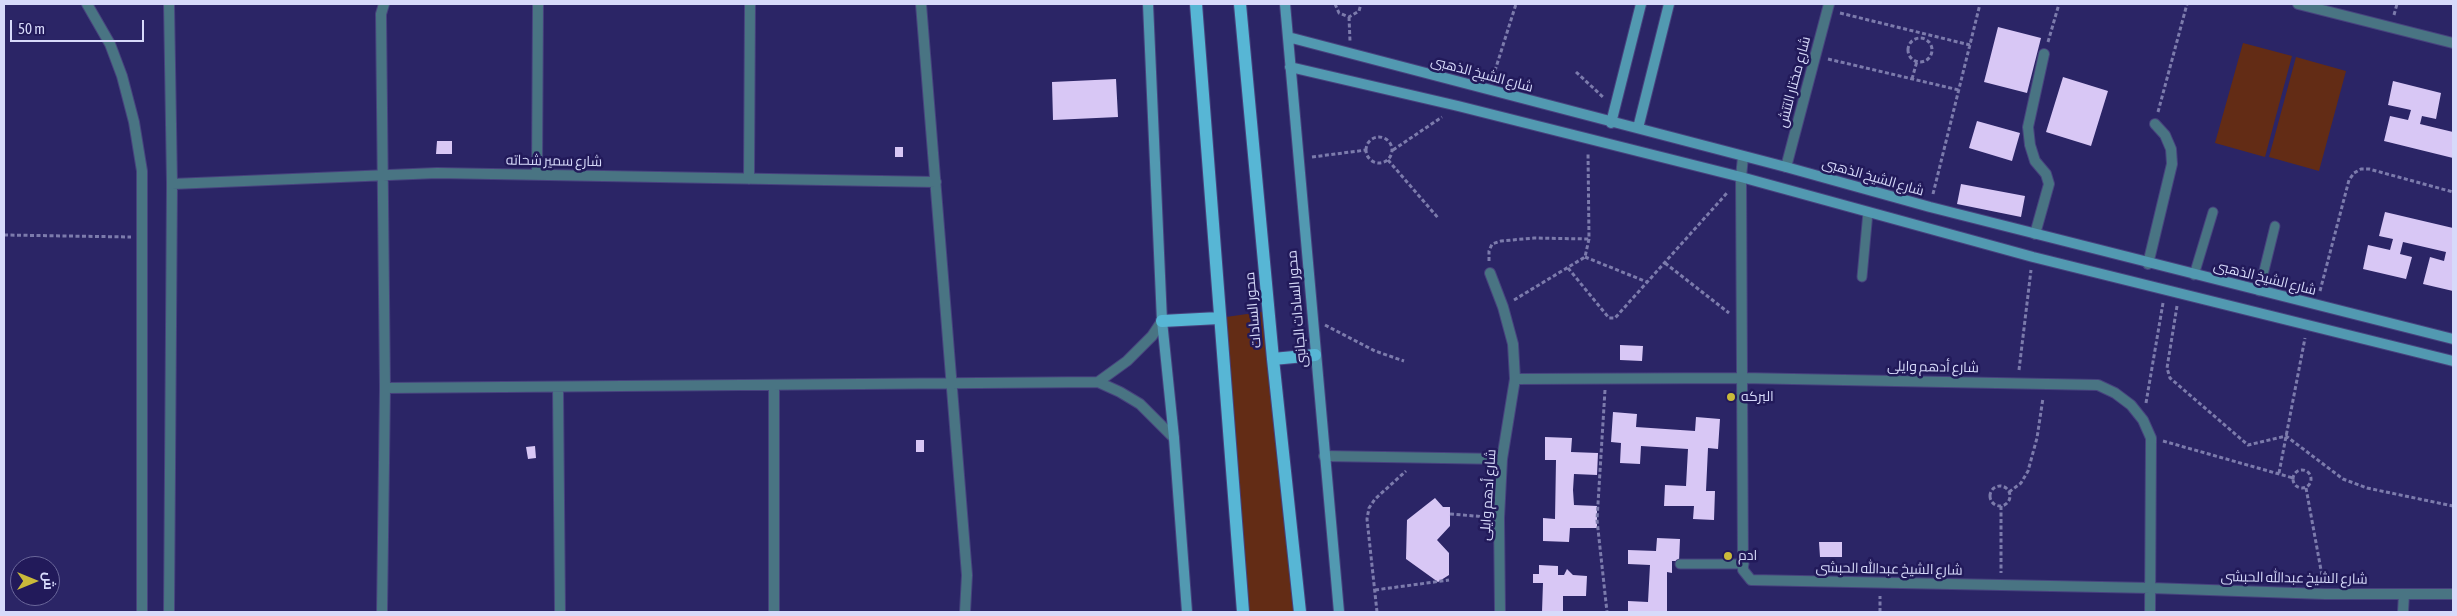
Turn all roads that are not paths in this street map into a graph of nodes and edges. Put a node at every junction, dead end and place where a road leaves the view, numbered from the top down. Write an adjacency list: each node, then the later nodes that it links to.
1 (87, 4): 60 (street)
2 (169, 4): 29 (street)
3 (384, 4): 25 (street)
4 (538, 4): 24 (street)
5 (750, 4): 27 (street)
6 (921, 4): 28 (street)
7 (1148, 4): 40 (street)
8 (1196, 4): 39 (main road)
9 (1240, 4): 43 (main road, محور السادات)
10 (1285, 4): 15 (street, محور السادات الجانبى)
11 (1641, 4): 19 (street)
12 (1669, 4): 21 (street)
13 (2298, 4): 16 (street)
14 (1828, 7): 23 (street, شارع مختار التتش)
15 (1288, 37): 18 (street, محور السادات الجانبى); 19 (street, شارع الشيخ الذهبى)
16 (2453, 43)
17 (2044, 54): 33 (street)
18 (1290, 68): 26 (street); 42 (street, محور السادات الجانبى)
19 (1611, 122): 21 (street, شارع الشيخ الذهبى)
20 (2155, 124): 34 (street)
21 (1638, 128): 22 (street, شارع الشيخ الذهبى)
22 (1743, 157): 23 (street, شارع الشيخ الذهبى); 26 (street)
23 (1786, 167): 33 (street, شارع الشيخ الذهبى)
24 (537, 174): 25 (street, شارع سمير شحاته); 27 (street, شارع سمير شحاته)
25 (383, 175): 29 (street, شارع سمير شحاته); 50 (street)
26 (1741, 177): 30 (street); 45 (street)
27 (750, 179): 28 (street, شارع سمير شحاته)
28 (936, 182): 48 (street)
29 (172, 184): 61 (street)
30 (1868, 212): 37 (lane); 44 (street)
31 (2213, 212): 36 (lane)
32 (2275, 226): 38 (lane)
33 (2035, 234): 34 (street, شارع الشيخ الذهبى)
34 (2148, 264): 36 (street, شارع الشيخ الذهبى)
35 (1490, 273): 46 (street, شارع أدهم وايلى)
36 (2194, 275): 38 (street, شارع الشيخ الذهبى)
37 (1862, 277)
38 (2259, 291): 41 (street, شارع الشيخ الذهبى)
39 (1219, 318): 40 (main road); 67 (main road)
40 (1162, 321): 47 (street); 52 (street)
41 (2453, 339)
42 (1315, 355): 43 (main road); 53 (street, محور السادات الجانبى)
43 (1273, 359): 68 (main road, محور السادات)
44 (2453, 361)
45 (1742, 378): 46 (street, شارع أدهم وايلى); 56 (street); 57 (street, شارع أدهم وايلى)
46 (1515, 379): 54 (street, شارع أدهم وايلى)
47 (1098, 382): 48 (street); 52 (street)
48 (952, 384): 49 (street); 65 (street)
49 (774, 386): 51 (street); 64 (street)
50 (385, 388): 51 (street); 62 (street)
51 (558, 388): 63 (street)
52 (1174, 438): 66 (street)
53 (1324, 456): 54 (street); 69 (street, محور السادات الجانبى)
54 (1502, 459): 70 (street, شارع أدهم وايلى)
55 (1680, 564): 56 (lane)
56 (1744, 564): 57 (street, شارع الشيخ عبدالله الحبشى)
57 (2151, 588): 58 (street, شارع الشيخ عبدالله الحبشى); 71 (street, شارع أدهم وايلى)
58 (2404, 594): 59 (street, شارع الشيخ عبدالله الحبشى); 72 (street)
59 (2453, 594)
60 (142, 612)
61 (169, 612)
62 (382, 612)
63 (560, 612)
64 (774, 612)
65 (966, 612)
66 (1187, 612)
67 (1243, 612)
68 (1300, 612)
69 (1339, 612)
70 (1500, 612)
71 (2150, 612)
72 (2403, 612)

